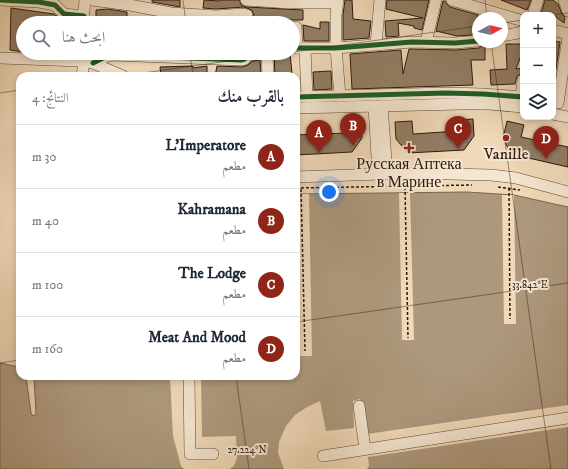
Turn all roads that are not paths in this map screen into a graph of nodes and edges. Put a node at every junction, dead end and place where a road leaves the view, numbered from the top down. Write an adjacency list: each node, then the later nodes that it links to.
1 (0, 0): 15 (street)
2 (85, 0): 16 (street)
3 (92, 0): 10 (street)
4 (247, 0): 11 (street); 20 (street)
5 (380, 0): 28 (street)
6 (436, 0): 27 (street)
7 (452, 0): 12 (street)
8 (538, 0): 14 (street)
9 (564, 0): 13 (street)
10 (130, 2): 17 (street)
11 (337, 2): 30 (street)
12 (476, 3): 21 (street)
13 (568, 11)
14 (534, 12)
15 (72, 16)
16 (83, 16)
17 (166, 16)
18 (232, 16): 19 (street)
19 (245, 16)
20 (247, 16)
21 (520, 20)
22 (556, 31): 25 (street)
23 (520, 33): 24 (street)
24 (508, 35)
25 (568, 36): 45 (street)
26 (472, 41): 27 (street)
27 (426, 42): 28 (street)
28 (376, 45): 30 (street)
29 (300, 48): 30 (street)
30 (336, 48): 41 (street)
31 (0, 58): 32 (street)
32 (16, 58)
33 (85, 60): 36 (street); 37 (street)
34 (267, 60): 38 (street)
35 (299, 60): 39 (street)
36 (83, 72)
37 (114, 72)
38 (268, 72)
39 (300, 72)
40 (300, 72): 42 (street)
41 (340, 96): 42 (street); 43 (street)
42 (302, 97)
43 (520, 100)
44 (520, 100): 46 (street)
45 (560, 104)
46 (378, 106): 47 (street); 50 (street)
47 (300, 108)
48 (556, 115): 49 (street)
49 (568, 118)
50 (382, 174): 51 (street); 52 (street)
51 (300, 177)
52 (568, 192)
53 (189, 380): 57 (street)
54 (360, 406): 56 (street)
55 (568, 418): 56 (street)
56 (365, 450): 58 (street)
57 (213, 454)
58 (323, 456)

